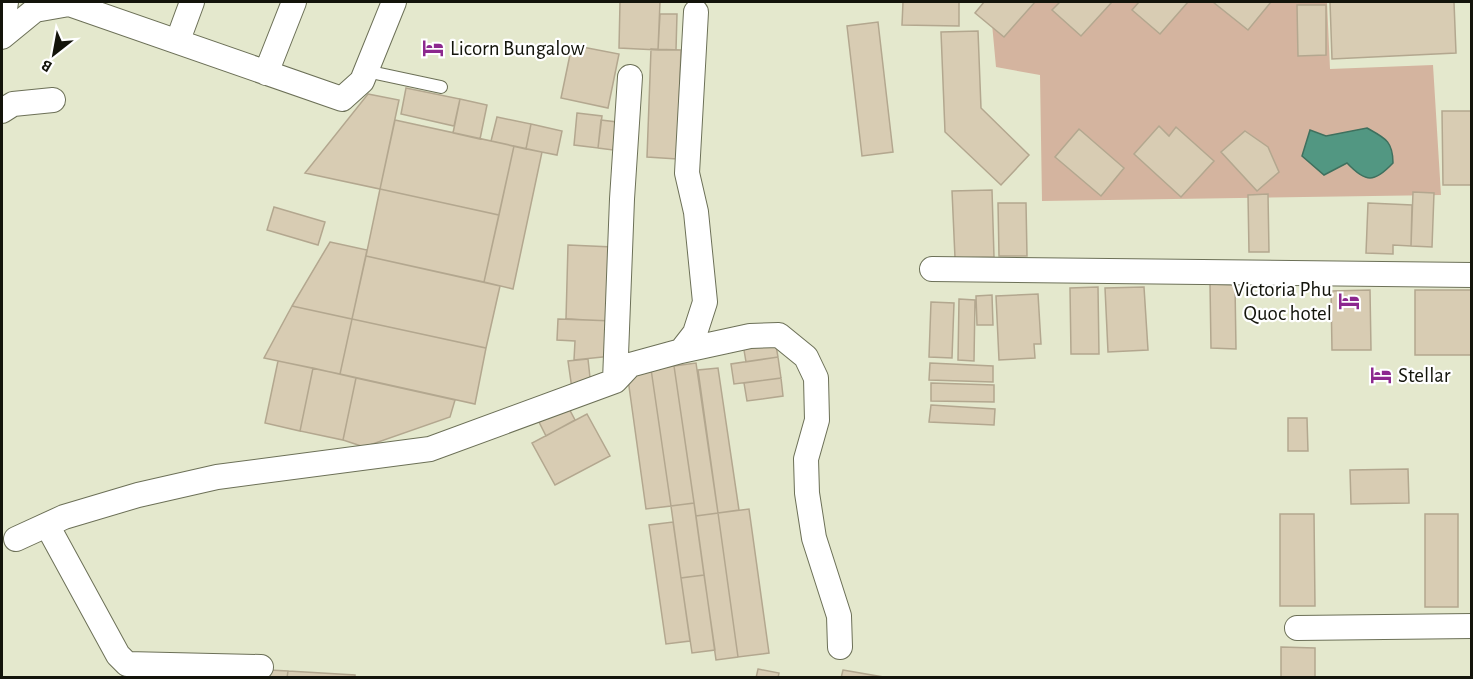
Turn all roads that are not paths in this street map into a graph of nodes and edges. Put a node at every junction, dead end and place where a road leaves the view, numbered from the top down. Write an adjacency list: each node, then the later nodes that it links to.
1 (6, 2): 6 (street)
2 (192, 2): 8 (street)
3 (294, 2): 10 (street)
4 (394, 2): 9 (street)
5 (696, 12): 17 (street)
6 (2, 29)
7 (2, 38): 8 (street)
8 (177, 40): 10 (street)
9 (366, 71): 10 (street); 12 (lane)
10 (266, 73)
11 (630, 77): 18 (street)
12 (441, 87)
13 (53, 100): 14 (street)
14 (2, 111)
15 (932, 269): 16 (street)
16 (1472, 275)
17 (681, 351): 18 (street); 23 (street)
18 (615, 381): 19 (street)
19 (47, 525): 20 (street); 24 (street)
20 (9, 542)
21 (1472, 626): 22 (street)
22 (1298, 628)
23 (840, 647)
24 (261, 668)

